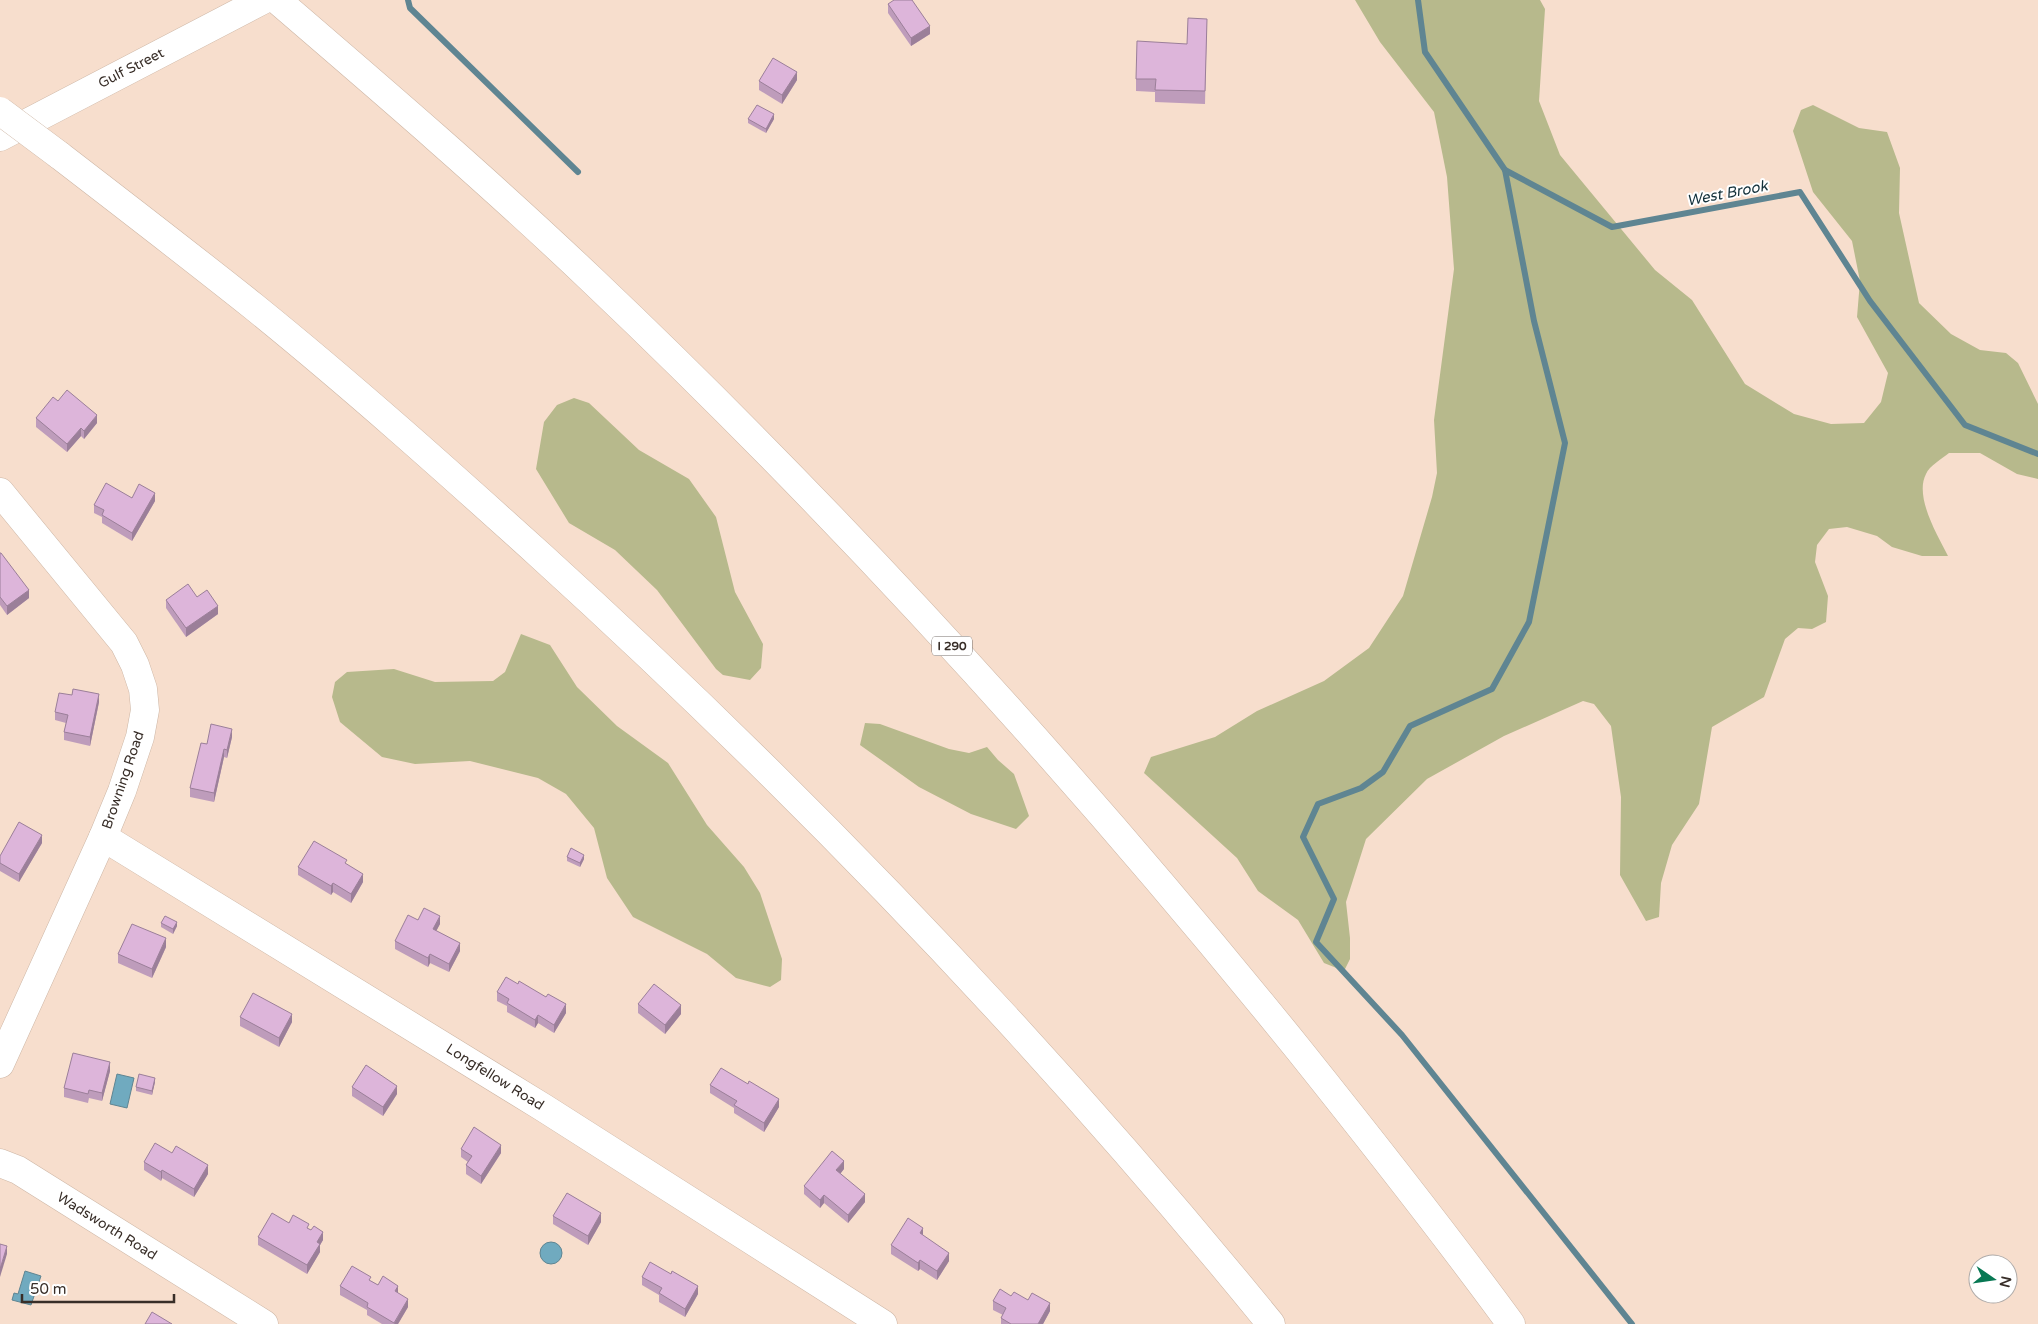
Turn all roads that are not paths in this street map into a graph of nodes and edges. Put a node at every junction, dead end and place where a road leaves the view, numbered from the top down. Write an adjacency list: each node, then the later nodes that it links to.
1 (263, 0): 4 (main road, Gulf Street)
2 (277, 0): 12 (main road, I 290)
3 (0, 111): 11 (main road, bridge)
4 (0, 137)
5 (0, 492): 6 (main road, Browning Road)
6 (103, 837): 7 (main road, Browning Road); 10 (main road, Longfellow Road)
7 (0, 1064)
8 (0, 1163): 9 (main road, Wadsworth Road)
9 (264, 1324)
10 (883, 1324)
11 (1271, 1324)
12 (1511, 1324)

